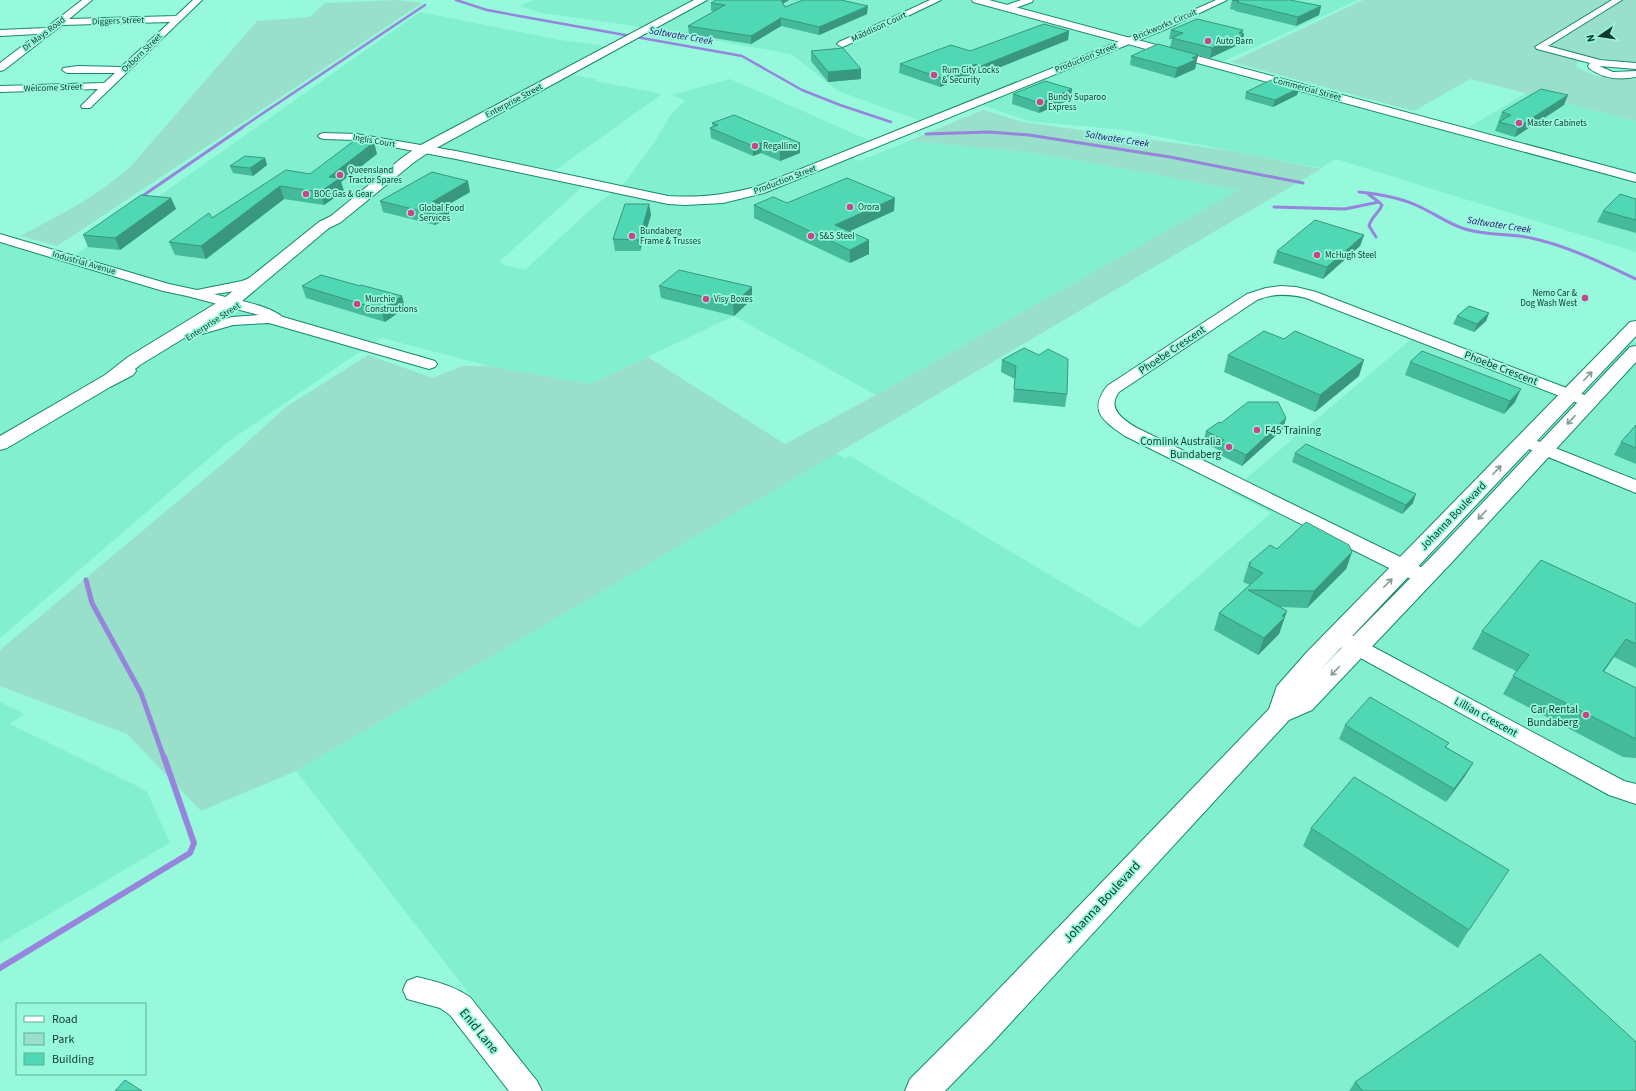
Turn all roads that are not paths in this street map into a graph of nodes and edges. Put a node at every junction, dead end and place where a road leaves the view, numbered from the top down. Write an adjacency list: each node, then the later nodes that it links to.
1 (88, 0): 11 (street, Dr Mays Road)
2 (198, 0): 10 (street, Osborn Street)
3 (702, 0): 26 (street, Enterprise Street)
4 (937, 0): 15 (street, Maddison Court)
5 (977, 0): 9 (street, Commercial Street)
6 (1029, 0): 9 (street)
7 (1223, 0): 14 (street, Brickworks Circuit)
8 (1618, 0): 16 (street)
9 (1007, 8): 14 (street, Commercial Street)
10 (177, 19): 11 (street, Diggers Street); 20 (street, Osborn Street)
11 (59, 22): 12 (street, Dr Mays Road)
12 (47, 31): 13 (street); 18 (street, Dr Mays Road)
13 (0, 32)
14 (1128, 41): 26 (street, Production Street); 27 (street, Commercial Street)
15 (842, 44)
16 (1600, 63): 17 (street); 21 (street)
17 (1636, 66)
18 (0, 68)
19 (67, 70): 20 (street)
20 (124, 70): 22 (street, Osborn Street)
21 (1636, 74)
22 (106, 86): 23 (street, Welcome Street); 24 (street, Osborn Street)
23 (0, 89)
24 (86, 106)
25 (324, 136): 26 (street, Inglis Court)
26 (424, 150): 28 (street, Enterprise Street)
27 (1636, 178)
28 (336, 219): 30 (street, Enterprise Street); 32 (street, Enterprise Street)
29 (0, 238): 31 (street, Industrial Avenue)
30 (257, 279): 31 (street); 32 (street, Enterprise Street)
31 (195, 296): 32 (street, Industrial Avenue); 35 (street)
32 (231, 306): 33 (street, Industrial Avenue); 35 (street, Enterprise Street)
33 (273, 319): 35 (street); 37 (street, Industrial Avenue)
34 (1636, 326): 38 (street, Johanna Boulevard, one-way to 34)
35 (199, 327): 40 (street, Enterprise Street)
36 (1636, 351): 38 (street, Johanna Boulevard)
37 (429, 364)
38 (1579, 398): 39 (street, Johanna Boulevard); 41 (street, Johanna Boulevard, one-way to 41); 43 (street, Phoebe Crescent)
39 (1525, 441): 41 (street); 43 (street, Johanna Boulevard, one-way to 39)
40 (0, 444)
41 (1544, 449): 42 (street); 44 (street, Johanna Boulevard, one-way to 44)
42 (1636, 487)
43 (1403, 567): 44 (street, Phoebe Crescent); 45 (street, Johanna Boulevard, one-way to 43)
44 (1424, 577): 45 (street, Johanna Boulevard)
45 (1347, 641): 46 (street, Lillian Crescent); 49 (street, Johanna Boulevard)
46 (1636, 794)
47 (417, 990): 48 (street, Enid Lane)
48 (527, 1091)
49 (922, 1091)

